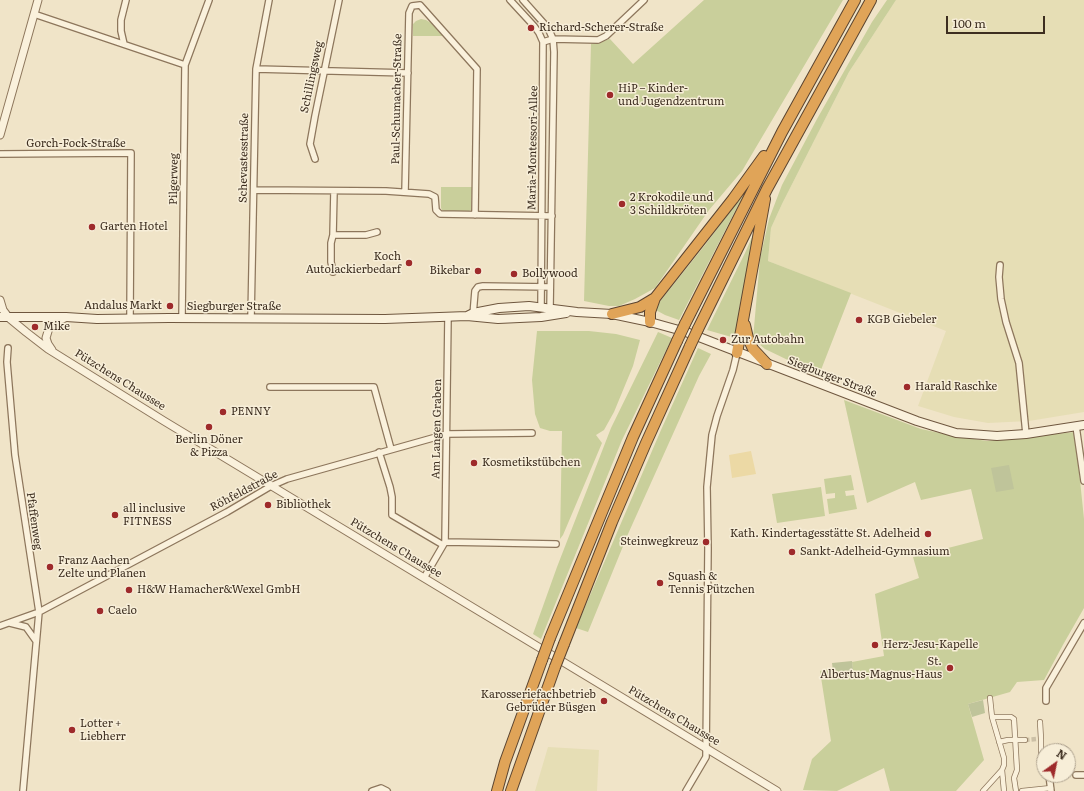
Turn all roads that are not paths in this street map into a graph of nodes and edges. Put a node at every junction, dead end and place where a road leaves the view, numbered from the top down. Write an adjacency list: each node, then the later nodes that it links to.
1 (38, 0): 11 (street)
2 (126, 0): 14 (street)
3 (209, 0): 15 (street, Pilgerweg)
4 (269, 0): 16 (street, Schevastesstraße)
5 (339, 0): 17 (street, Schillingsweg)
6 (510, 0): 13 (street)
7 (644, 0): 12 (street)
8 (855, 0): 19 (highway)
9 (527, 1): 12 (street, Maria-Montessori-Allee)
10 (871, 2): 23 (highway)
11 (34, 14): 14 (street); 20 (street)
12 (553, 39): 13 (street); 29 (street, Maria-Montessori-Allee)
13 (543, 42): 28 (street, Maria-Montessori-Allee)
14 (124, 44): 15 (street)
15 (185, 65): 49 (street, Pilgerweg)
16 (256, 69): 17 (street); 24 (street, Schevastesstraße)
17 (325, 70): 18 (street); 22 (street, Schillingsweg)
18 (408, 73): 26 (street, Paul-Schumacher-Straße); 27 (street, Paul-Schumacher-Straße)
19 (782, 132): 36 (highway); 90 (highway, bridge)
20 (0, 135)
21 (0, 154): 48 (street, Gorch-Fock-Straße)
22 (315, 159)
23 (767, 189): 51 (highway); 91 (highway, bridge)
24 (254, 190): 25 (street); 50 (street, Schevastesstraße)
25 (334, 191): 26 (street); 31 (street)
26 (405, 192): 27 (street)
27 (475, 215): 28 (street)
28 (542, 216): 29 (street); 34 (street, Maria-Montessori-Allee)
29 (552, 216): 35 (street, Maria-Montessori-Allee)
30 (377, 232): 31 (street)
31 (333, 235): 33 (street)
32 (1000, 265): 61 (street)
33 (334, 272)
34 (541, 286): 35 (street); 38 (street, Maria-Montessori-Allee); 42 (street)
35 (550, 287): 39 (street, Maria-Montessori-Allee)
36 (655, 298): 41 (highway); 52 (highway)
37 (0, 300): 47 (street)
38 (541, 307): 39 (main road, Siegburger Straße); 42 (main road, Siegburger Straße); 46 (main road)
39 (550, 308): 40 (main road, Siegburger Straße)
40 (577, 312): 41 (main road, Siegburger Straße); 46 (main road, Siegburger Straße)
41 (612, 314): 52 (main road, Siegburger Straße)
42 (471, 315): 45 (main road, Siegburger Straße); 46 (main road, Siegburger Straße)
43 (0, 317): 47 (main road, Siegburger Straße)
44 (66, 317): 47 (main road, Siegburger Straße); 48 (main road, Siegburger Straße); 54 (street)
45 (448, 317): 50 (main road, Siegburger Straße); 60 (street, Am Langen Graben)
46 (541, 317)
47 (9, 318): 54 (street, Pützchens Chaussee)
48 (130, 318): 49 (main road, Siegburger Straße)
49 (182, 318): 50 (main road, Siegburger Straße)
50 (251, 318)
51 (744, 321): 55 (highway); 56 (highway)
52 (650, 322): 55 (main road, Siegburger Straße)
53 (8, 348): 69 (street, Pfaffenweg)
54 (53, 351): 65 (street, Pützchens Chaussee)
55 (737, 353): 56 (main road, Siegburger Straße); 82 (street)
56 (767, 364): 61 (main road, Siegburger Straße)
57 (270, 387): 62 (street)
58 (1080, 426): 61 (main road, Siegburger Straße); 64 (street)
59 (532, 433): 60 (street, Röhfeldstraße)
60 (447, 434): 62 (street, Röhfeldstraße); 66 (street, Am Langen Graben)
61 (1026, 434)
62 (391, 449): 63 (street, Röhfeldstraße)
63 (379, 452): 65 (street, Röhfeldstraße); 66 (street)
64 (1084, 481)
65 (271, 486): 68 (street, Pützchens Chaussee); 69 (street, Röhfeldstraße)
66 (444, 543): 67 (street); 68 (street, Am Langen Graben)
67 (556, 544)
68 (424, 578): 82 (street, Pützchens Chaussee)
69 (39, 612): 70 (street, Röhfeldstraße); 73 (street, Pfaffenweg)
70 (9, 623): 72 (street, Röhfeldstraße); 73 (street)
71 (1084, 623): 75 (street)
72 (0, 626)
73 (36, 641): 87 (street, Pfaffenweg)
74 (990, 698): 76 (street)
75 (1046, 701)
76 (992, 717): 78 (street); 80 (street)
77 (1042, 725): 81 (street)
78 (1015, 740): 79 (street); 80 (street); 96 (street)
79 (1025, 740)
80 (999, 742): 83 (street)
81 (1041, 743)
82 (707, 749): 92 (street); 93 (street, Pützchens Chaussee)
83 (1002, 770): 94 (street); 95 (street)
84 (1084, 775): 85 (street)
85 (1076, 776)
86 (1051, 790): 97 (street)
87 (23, 791)
88 (372, 791): 89 (street)
89 (387, 791)
90 (497, 791)
91 (511, 791)
92 (686, 791)
93 (777, 791)
94 (986, 791)
95 (1004, 791)
96 (1016, 791)
97 (1022, 791)

